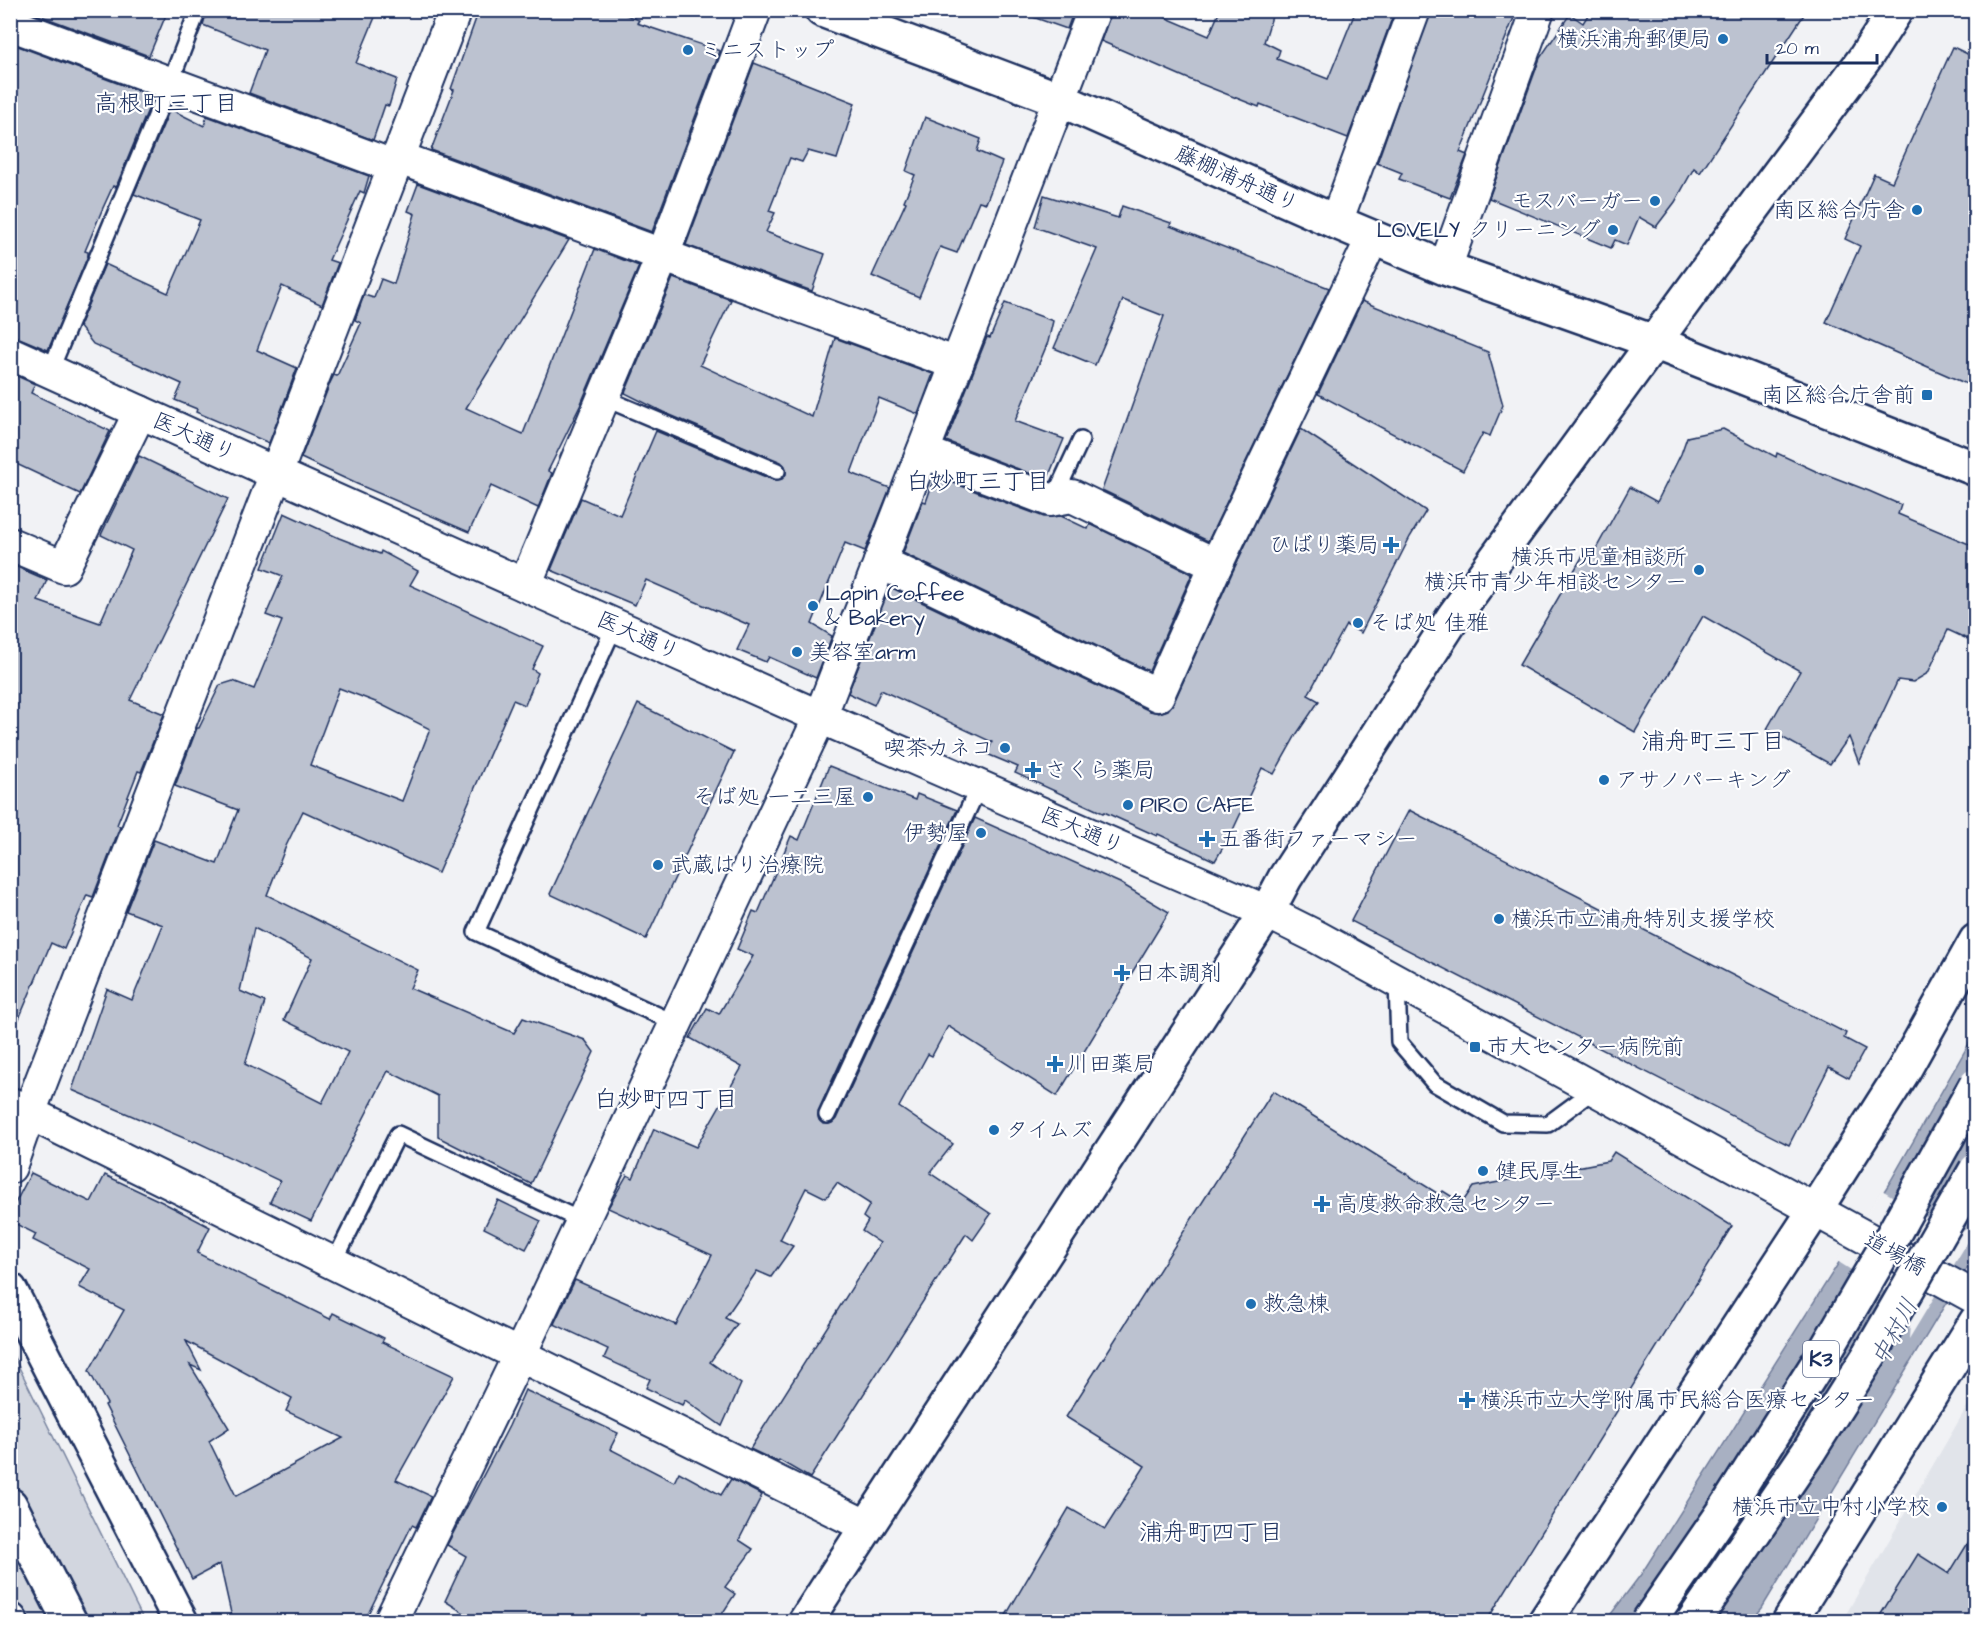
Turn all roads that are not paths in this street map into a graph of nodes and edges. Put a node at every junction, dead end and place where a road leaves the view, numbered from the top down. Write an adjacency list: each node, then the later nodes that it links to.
1 (198, 10): 10 (lane)
2 (455, 10): 12 (street)
3 (755, 10): 15 (street)
4 (822, 10): 11 (main road, 藤棚浦舟通り)
5 (1095, 10): 11 (street)
6 (1414, 10): 13 (street)
7 (1538, 10): 16 (street)
8 (1896, 10): 17 (main road)
9 (10, 24): 10 (street)
10 (170, 83): 12 (street); 20 (lane)
11 (1061, 100): 13 (main road, 藤棚浦舟通り); 19 (street)
12 (395, 161): 15 (street); 27 (street)
13 (1336, 222): 14 (main road, 藤棚浦舟通り)
14 (1373, 237): 16 (main road, 藤棚浦舟通り); 31 (street)
15 (663, 255): 19 (street); 21 (street)
16 (1445, 268): 17 (main road, 藤棚浦舟通り)
17 (1654, 342): 25 (main road, 藤棚浦舟通り); 36 (main road)
18 (10, 353): 20 (street, 医大通り)
19 (957, 364): 24 (street)
20 (50, 371): 22 (street, 医大通り)
21 (604, 398): 26 (lane); 32 (street)
22 (140, 412): 27 (street, 医大通り); 29 (street)
23 (1081, 440): 28 (lane)
24 (923, 452): 28 (street); 30 (street)
25 (1976, 469)
26 (777, 471)
27 (276, 474): 32 (street, 医大通り); 42 (street)
28 (1072, 496): 31 (street)
29 (10, 544)
30 (880, 562): 31 (street); 34 (street)
31 (1216, 566)
32 (525, 585): 33 (street, 医大通り)
33 (615, 625): 34 (street, 医大通り); 39 (lane)
34 (820, 717): 35 (street, 医大通り); 39 (street)
35 (979, 786): 36 (street, 医大通り); 43 (lane)
36 (1267, 912): 38 (street, 医大通り); 54 (main road)
37 (1976, 941): 46 (main road)
38 (1397, 982): 41 (street, 医大通り); 41 (lane)
39 (675, 1023): 47 (street)
40 (1976, 1085): 60 (main road, K3, bridge)
41 (1594, 1090): 46 (street, 道場橋)
42 (20, 1108): 44 (street); 48 (street)
43 (827, 1115)
44 (10, 1167)
45 (1976, 1170): 61 (main road, K3, bridge)
46 (1815, 1210): 50 (street, 道場橋); 59 (main road)
47 (582, 1221): 48 (lane); 52 (street)
48 (334, 1262): 52 (street)
49 (10, 1290): 56 (main road)
50 (1976, 1298)
51 (1976, 1322): 62 (main road)
52 (520, 1354): 54 (street); 57 (street)
53 (10, 1505): 55 (main road)
54 (866, 1526): 58 (main road)
55 (70, 1622)
56 (180, 1622)
57 (390, 1622)
58 (805, 1622)
59 (1545, 1622)
60 (1648, 1622)
61 (1693, 1622)
62 (1789, 1622)

